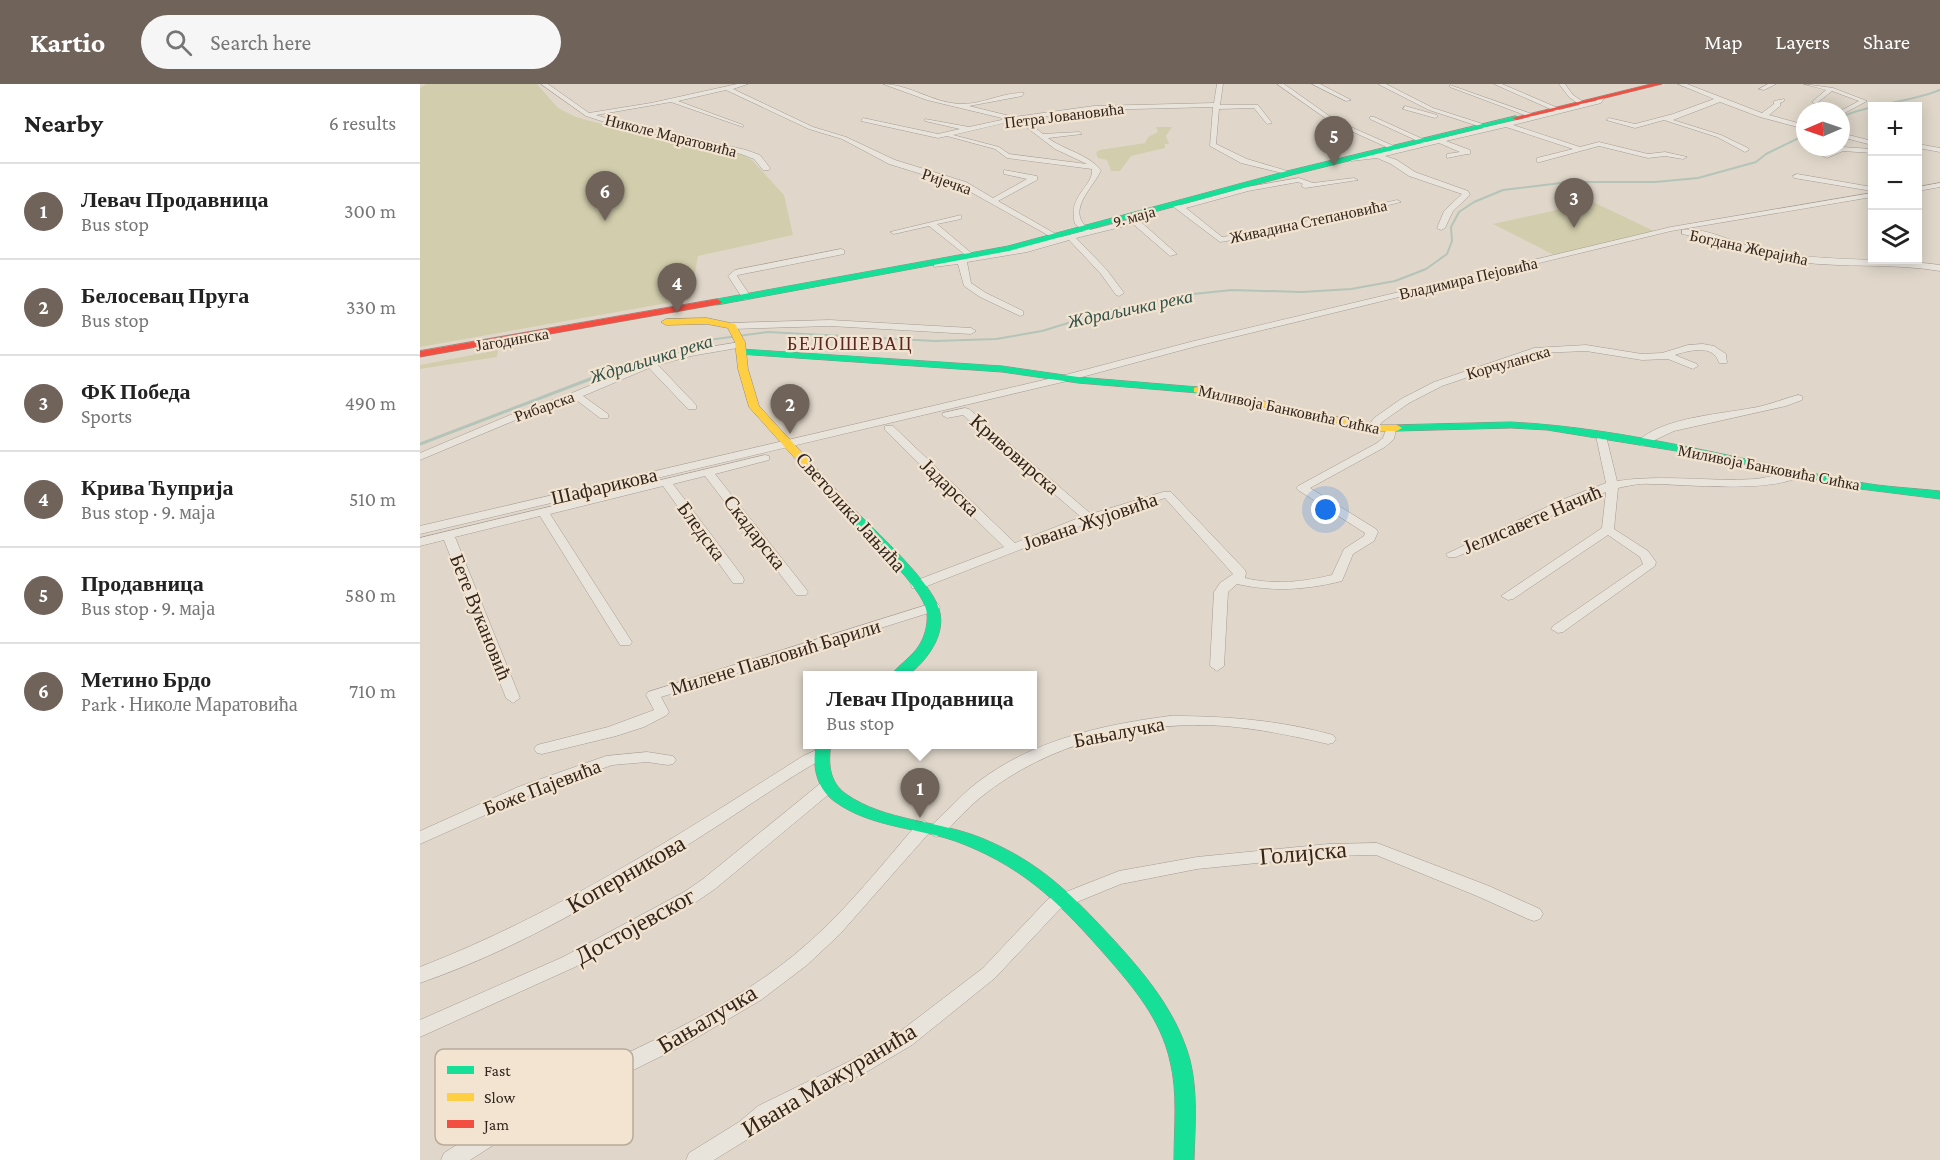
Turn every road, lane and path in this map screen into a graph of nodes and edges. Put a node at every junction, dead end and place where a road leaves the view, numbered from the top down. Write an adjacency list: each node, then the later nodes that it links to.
1 (544, 84): 32 (street, Николе Маратовића)
2 (745, 84): 16 (street)
3 (886, 84): 27 (street)
4 (1220, 84): 28 (street)
5 (1280, 84): 56 (street)
6 (1315, 84): 23 (street)
7 (1381, 84): 45 (street)
8 (1497, 84): 30 (street)
9 (1562, 84): 26 (street)
10 (1659, 84): 20 (street, 9. маја)
11 (1680, 84): 21 (street)
12 (1773, 84): 18 (street)
13 (1807, 84): 17 (street)
14 (1845, 84): 17 (street)
15 (1452, 86): 33 (street)
16 (728, 88): 22 (street); 77 (street, Ријечка)
17 (1828, 88): 25 (street); 31 (street)
18 (1762, 89)
19 (1022, 94): 27 (street)
20 (1601, 98): 26 (street, 9. маја); 42 (street)
21 (1722, 99): 34 (street); 35 (street)
22 (673, 100): 32 (street); 44 (street)
23 (1348, 100)
24 (1782, 100): 35 (street)
25 (1815, 102)
26 (1582, 103): 30 (street, 9. маја)
27 (960, 106): 36 (street)
28 (1217, 106): 36 (street, Петра Јовановића); 41 (street, Петра Јовановића); 70 (street)
29 (1405, 108): 45 (street)
30 (1556, 109): 33 (street, 9. маја)
31 (1850, 109)
32 (586, 114): 67 (street, Николе Маратовића)
33 (1530, 115): 42 (street, 9. маја)
34 (1673, 116): 40 (street); 59 (street)
35 (1762, 116): 43 (street)
36 (1016, 118): 46 (street, Петра Јовановића); 49 (street)
37 (1372, 118): 51 (street)
38 (863, 120): 48 (street)
39 (927, 120): 46 (street)
40 (1609, 120)
41 (1269, 123)
42 (1502, 123): 45 (street, 9. маја); 51 (street); 57 (street)
43 (1796, 125)
44 (741, 126)
45 (1479, 127): 51 (street, 9. маја)
46 (971, 129): 48 (street, Петра Јовановића)
47 (1079, 134): 49 (street)
48 (948, 135): 68 (street)
49 (1041, 136): 68 (street)
50 (1850, 138): 52 (street)
51 (1432, 140): 56 (street, 9. маја); 62 (street); 63 (street)
52 (1861, 141): 53 (street); 54 (street)
53 (1868, 142)
54 (1850, 145)
55 (1922, 147): 60 (street)
56 (1394, 148): 65 (street, 9. маја)
57 (1580, 149): 64 (street); 66 (street)
58 (1850, 149): 61 (street)
59 (1745, 150)
60 (1940, 150)
61 (1868, 151)
62 (1377, 156): 65 (street); 83 (street)
63 (1450, 156)
64 (1683, 157)
65 (1354, 159): 70 (street, 9. маја)
66 (1540, 160)
67 (766, 168)
68 (1095, 168): 84 (street)
69 (1007, 172): 77 (street)
70 (1290, 173): 79 (street, 9. маја)
71 (1797, 176): 74 (street)
72 (1353, 180): 79 (street)
73 (1940, 185): 75 (street)
74 (1868, 188)
75 (1922, 188)
76 (1868, 196): 85 (street, Владимира Пејовића)
77 (994, 200): 87 (street, Ријечка)
78 (1397, 202): 79 (street, Живадина Степановића)
79 (1177, 206): 81 (street, 9. маја)
80 (958, 217): 82 (street)
81 (1133, 219): 84 (street, 9. маја); 88 (street); 92 (street)
82 (930, 224): 86 (street); 93 (street)
83 (1441, 228)
84 (1086, 229): 87 (street, 9. маја)
85 (1665, 231): 94 (street, Богдана Жерајића); 108 (street, Владимира Пејовића)
86 (894, 232)
87 (1057, 237): 89 (street, 9. маја)
88 (1072, 238): 90 (street); 97 (street)
89 (1009, 248): 90 (street); 93 (street, 9. маја)
90 (1026, 249): 93 (street)
91 (841, 252): 98 (street)
92 (1173, 254)
93 (967, 258): 95 (street, 9. маја); 99 (street)
94 (1940, 268)
95 (841, 282): 96 (street); 98 (street, 9. маја)
96 (798, 292)
97 (1119, 293)
98 (746, 297): 100 (street, 9. маја)
99 (1020, 313)
100 (604, 323): 102 (street, Миливоја Банковића Сићка); 103 (street, Јагодинска)
101 (971, 331): 102 (street, Рибарска)
102 (739, 343): 106 (street, Рибарска); 108 (street, Миливоја Банковића Сићка); 118 (street, Светолика Јањића)
103 (420, 354)
104 (1666, 356): 105 (street); 107 (street, Корчуланска); 114 (street, Корчуланска)
105 (1723, 361)
106 (651, 364): 109 (street, Рибарска); 111 (street)
107 (1693, 366)
108 (1067, 378): 114 (street, Миливоја Банковића Сићка); 118 (street, Владимира Пејовића)
109 (576, 395): 112 (street); 119 (street, Рибарска)
110 (1798, 399): 117 (street)
111 (692, 407)
112 (604, 416)
113 (889, 428): 118 (street, Кривовирска); 126 (street, Кривовирска); 131 (street, Јадарска)
114 (1372, 428): 115 (street, Миливоја Банковића Сићка)
115 (1391, 429): 116 (street, Миливоја Банковића Сићка); 134 (street)
116 (1601, 436): 117 (street, Миливоја Банковића Сићка); 123 (street)
117 (1642, 443): 121 (street, Миливоја Банковића Сићка)
118 (791, 446): 120 (street); 127 (street, Шафарикова); 135 (street, Светолика Јањића)
119 (420, 457)
120 (708, 472): 122 (street); 136 (street, Скадарска)
121 (1801, 472): 123 (street, Јелисавете Начић); 124 (street, Миливоја Банковића Сићка)
122 (666, 482): 125 (street); 133 (street, Бледска)
123 (1612, 485): 128 (street); 132 (street, Јелисавете Начић)
124 (1940, 495)
125 (543, 512): 129 (street); 140 (street)
126 (1089, 518): 131 (street, Јована Жујовића); 134 (street, Јована Жујовића)
127 (420, 530)
128 (1608, 530): 137 (street); 139 (street)
129 (448, 535): 130 (street); 143 (street, Бете Вукановић)
130 (420, 542)
131 (1012, 547): 135 (street, Јована Жујовића)
132 (1452, 554)
133 (738, 580)
134 (1236, 580): 141 (street)
135 (917, 585): 138 (street, Светолика Јањића)
136 (801, 592)
137 (1508, 596)
138 (933, 607): 142 (street); 145 (street, Милене Павловић Барили)
139 (1558, 629)
140 (625, 642)
141 (1217, 666)
142 (904, 671)
143 (513, 698)
144 (1328, 739): 149 (street, Бањалучка)
145 (542, 749)
146 (823, 749): 148 (street); 153 (street, Коперникова)
147 (668, 760): 150 (street, Боже Пајевића)
148 (828, 786): 149 (street); 154 (street, Достојевског)
149 (930, 829): 151 (street); 155 (street, Бањалучка)
150 (420, 838)
151 (1064, 898): 152 (street, Голијска); 158 (street, Ивана Мажуранића); 159 (street)
152 (1534, 914)
153 (420, 975)
154 (420, 1029)
155 (633, 1060)
156 (479, 1145): 157 (street, Бањалучка)
157 (459, 1158)
158 (696, 1160)
159 (1184, 1160)

